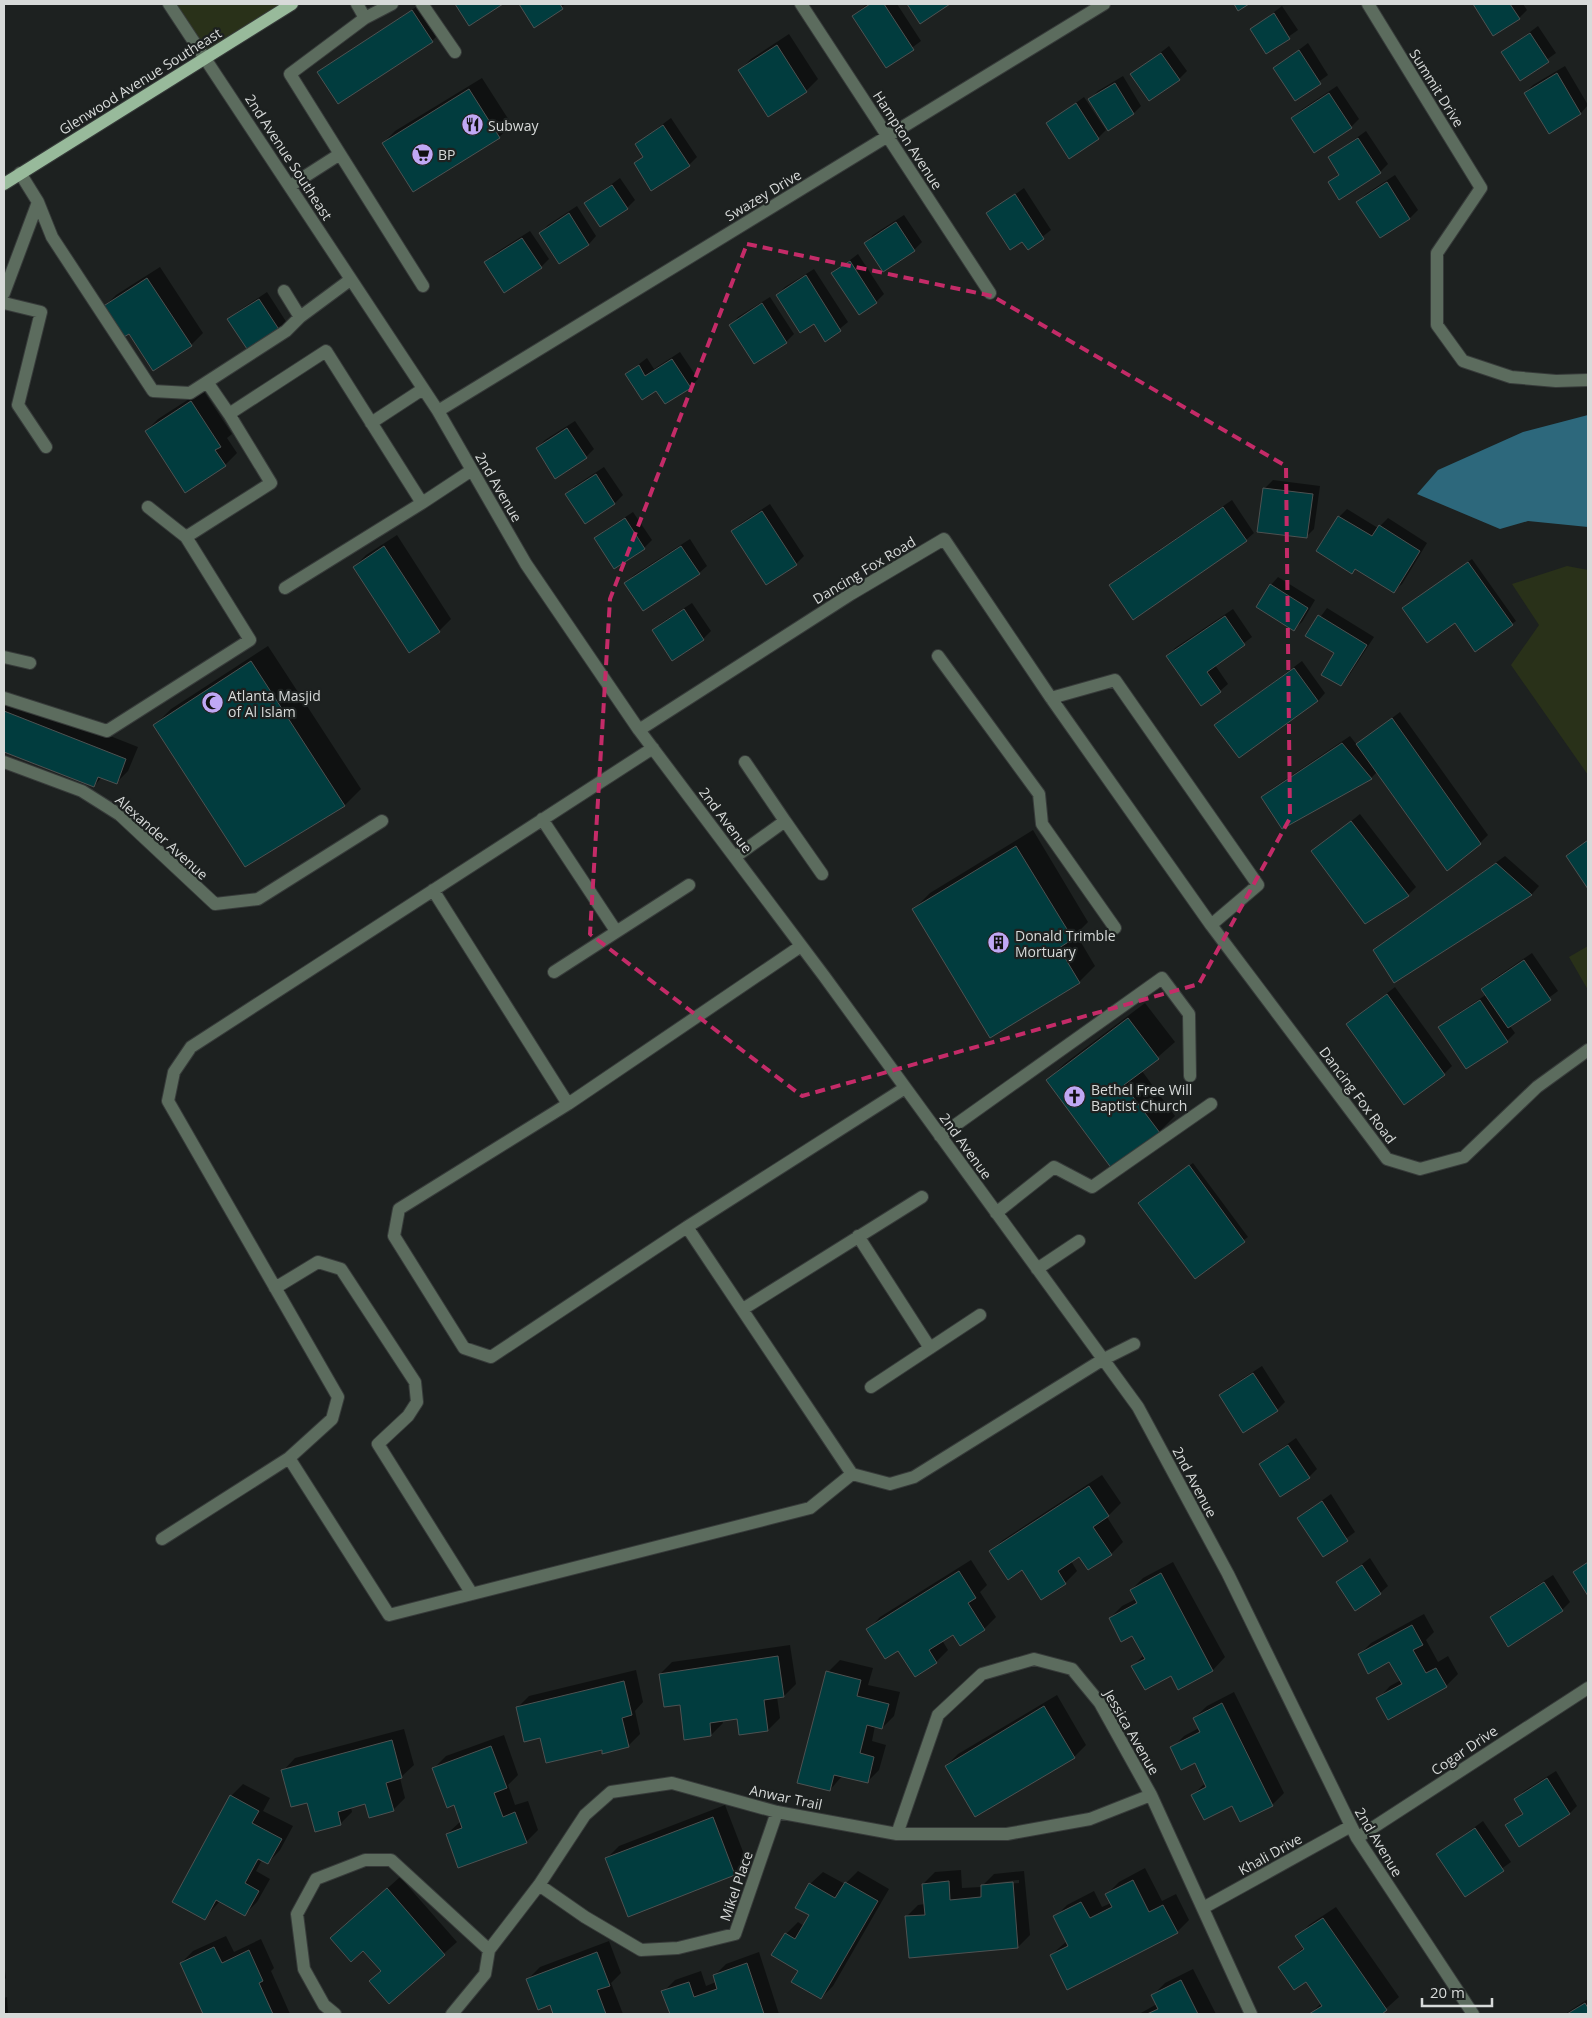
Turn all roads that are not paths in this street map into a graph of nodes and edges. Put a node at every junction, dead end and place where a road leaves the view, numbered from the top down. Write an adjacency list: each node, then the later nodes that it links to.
1 (169, 4): 11 (street, 2nd Avenue Southeast)
2 (292, 4): 11 (main road, Glenwood Avenue Southeast)
3 (357, 4): 9 (street)
4 (392, 4): 9 (street)
5 (422, 4): 10 (street)
6 (801, 4): 12 (street, Hampton Avenue)
7 (1104, 4): 12 (street, Swazey Drive)
8 (1368, 4): 26 (street, Summit Drive)
9 (365, 18): 13 (street)
10 (455, 52)
11 (206, 56): 14 (main road, Glenwood Avenue Southeast); 16 (street, 2nd Avenue Southeast)
12 (888, 136): 22 (street, Hampton Avenue); 29 (street, Swazey Drive)
13 (340, 154): 16 (street); 19 (street)
14 (20, 174): 15 (main road, Glenwood Avenue Southeast); 17 (street)
15 (4, 184)
16 (290, 186): 18 (street, 2nd Avenue Southeast)
17 (38, 202): 21 (street); 27 (street)
18 (350, 280): 24 (street); 25 (street, 2nd Avenue Southeast)
19 (423, 286)
20 (284, 291): 24 (street)
21 (4, 293)
22 (990, 293)
23 (4, 304): 32 (street)
24 (300, 317): 27 (street)
25 (382, 328): 28 (street, 2nd Avenue)
26 (1588, 380)
27 (207, 382): 30 (street)
28 (423, 389): 29 (street, 2nd Avenue); 31 (street)
29 (438, 411): 33 (street, 2nd Avenue)
30 (229, 414): 31 (street); 36 (street)
31 (372, 423): 34 (street)
32 (46, 447)
33 (472, 470): 34 (street); 43 (street, 2nd Avenue)
34 (422, 502): 37 (street)
35 (148, 507): 36 (street)
36 (186, 537): 41 (street)
37 (285, 588)
38 (938, 656): 55 (street)
39 (4, 657): 40 (street)
40 (30, 663)
41 (4, 698)
42 (1051, 698): 43 (street, Dancing Fox Road); 54 (street, Dancing Fox Road); 54 (street)
43 (639, 730): 44 (street, 2nd Avenue)
44 (653, 748): 47 (street); 50 (street, 2nd Avenue)
45 (4, 762): 48 (street, Alexander Avenue)
46 (745, 762): 49 (street)
47 (542, 820): 53 (street); 56 (street)
48 (382, 821)
49 (784, 821): 50 (street); 51 (street)
50 (735, 857): 57 (street, 2nd Avenue)
51 (822, 874)
52 (689, 885): 56 (street)
53 (433, 890): 62 (street); 71 (street)
54 (1211, 925): 59 (street, Dancing Fox Road)
55 (1115, 928)
56 (616, 931): 58 (street)
57 (801, 946): 61 (street, 2nd Avenue); 62 (street)
58 (554, 972)
59 (1588, 1050)
60 (1190, 1076): 64 (street)
61 (905, 1088): 64 (street, 2nd Avenue); 67 (street)
62 (568, 1104): 67 (street)
63 (1211, 1104): 66 (street)
64 (940, 1136): 66 (street, 2nd Avenue)
65 (922, 1197): 68 (street)
66 (996, 1213): 70 (street, 2nd Avenue)
67 (687, 1227): 72 (street)
68 (858, 1236): 72 (street); 75 (street)
69 (1079, 1241): 70 (street)
70 (1038, 1269): 76 (street, 2nd Avenue)
71 (275, 1288): 78 (street); 81 (street)
72 (743, 1309): 79 (street)
73 (980, 1315): 75 (street)
74 (1134, 1344): 76 (street)
75 (930, 1348): 77 (street)
76 (1102, 1360): 79 (street); 85 (street, 2nd Avenue)
77 (871, 1387)
78 (289, 1458): 80 (street); 81 (street)
79 (852, 1474): 81 (street)
80 (162, 1539)
81 (472, 1594)
82 (1588, 1688): 87 (street, Cogar Drive)
83 (1151, 1795): 86 (street, Anwar Trail); 86 (street, Jessica Avenue); 89 (street, Jessica Avenue)
84 (777, 1812): 86 (street, Anwar Trail); 88 (street, Anwar Trail); 88 (street, Mikel Place)
85 (1351, 1826): 87 (street, 2nd Avenue); 89 (street, Khali Drive)
86 (897, 1834)
87 (1357, 1838): 94 (street, 2nd Avenue)
88 (539, 1884): 90 (street, Anwar Trail)
89 (1203, 1908): 93 (street, Jessica Avenue)
90 (488, 1950): 91 (street); 92 (street, Anwar Trail)
91 (335, 2014)
92 (452, 2014)
93 (1251, 2014)
94 (1473, 2014)

